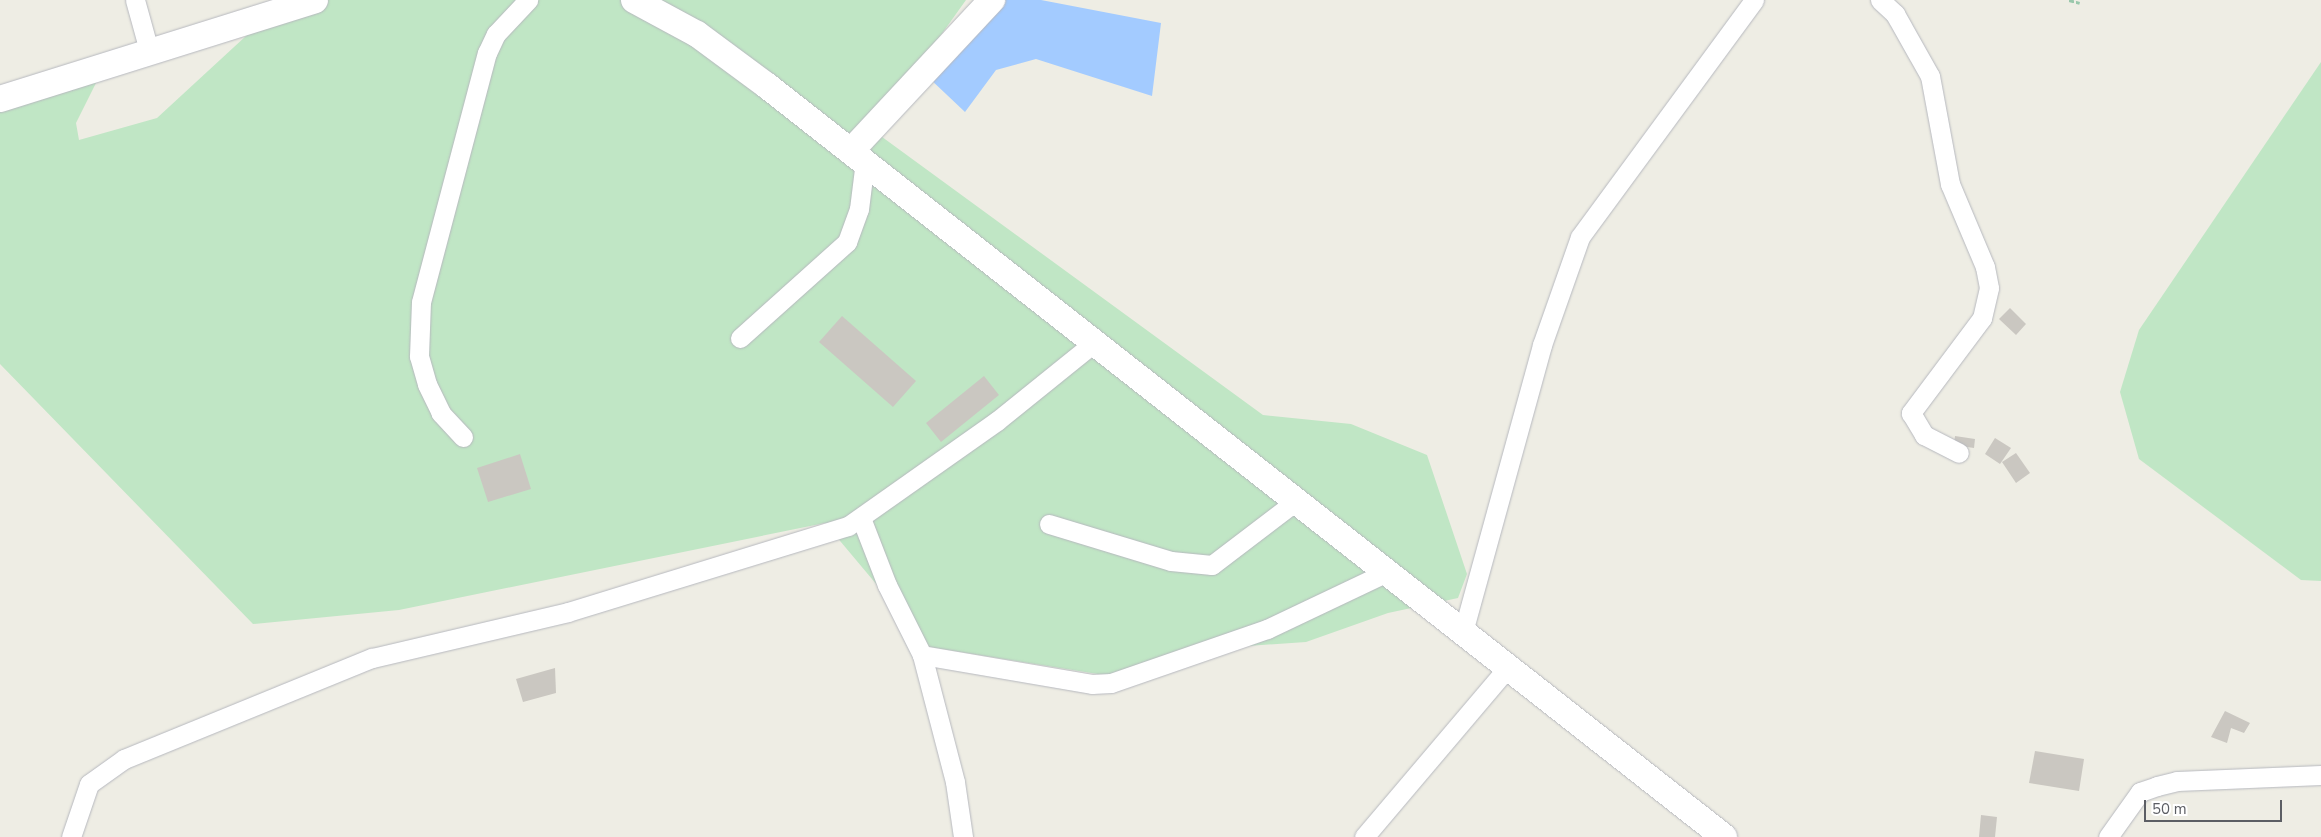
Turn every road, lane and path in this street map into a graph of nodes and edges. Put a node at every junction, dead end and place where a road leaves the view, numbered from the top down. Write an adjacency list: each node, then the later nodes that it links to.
1 (135, 0): 10 (street)
2 (315, 0): 10 (street)
3 (528, 0): 15 (street)
4 (634, 0): 12 (street)
5 (992, 0): 12 (street)
6 (1754, 0): 21 (street)
7 (1880, 0): 16 (street)
8 (2069, 0): 9 (path)
9 (2080, 3)
10 (149, 51): 11 (street)
11 (0, 99)
12 (858, 156): 13 (street); 14 (street)
13 (740, 338)
14 (1095, 342): 17 (street); 18 (street)
15 (464, 437)
16 (1959, 453)
17 (1296, 501): 19 (street); 20 (street)
18 (861, 518): 22 (street); 25 (street)
19 (1049, 524)
20 (1387, 572): 21 (street); 22 (street)
21 (1463, 632): 23 (street)
22 (922, 655): 26 (street)
23 (1508, 667): 27 (street); 28 (street)
24 (2321, 775): 29 (street)
25 (71, 837)
26 (962, 837)
27 (1364, 837)
28 (1724, 837)
29 (2108, 837)

